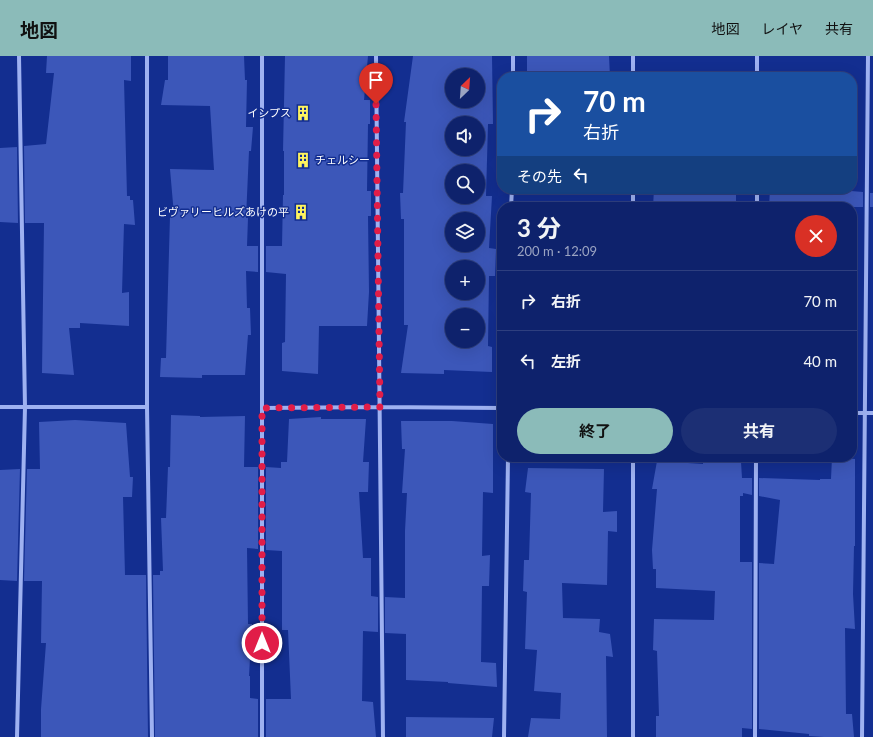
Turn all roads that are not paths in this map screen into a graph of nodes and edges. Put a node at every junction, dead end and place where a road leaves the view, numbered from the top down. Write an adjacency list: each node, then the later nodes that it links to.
1 (19, 56): 13 (street)
2 (147, 56): 14 (street)
3 (262, 56): 16 (street)
4 (376, 56): 15 (street)
5 (513, 56): 9 (street)
6 (633, 56): 10 (street)
7 (757, 56): 11 (street)
8 (868, 56): 19 (street)
9 (513, 72)
10 (633, 72)
11 (757, 72)
12 (0, 407): 13 (street)
13 (25, 407): 14 (street); 24 (street)
14 (147, 407): 25 (street)
15 (380, 407): 16 (street); 17 (street); 27 (street)
16 (262, 408): 26 (street)
17 (497, 408)
18 (857, 413): 19 (street)
19 (865, 413): 20 (street); 31 (street)
20 (873, 413)
21 (508, 462): 28 (street)
22 (633, 462): 29 (street)
23 (756, 462): 30 (street)
24 (17, 737)
25 (152, 737)
26 (262, 737)
27 (383, 737)
28 (504, 737)
29 (633, 737)
30 (755, 737)
31 (862, 737)

